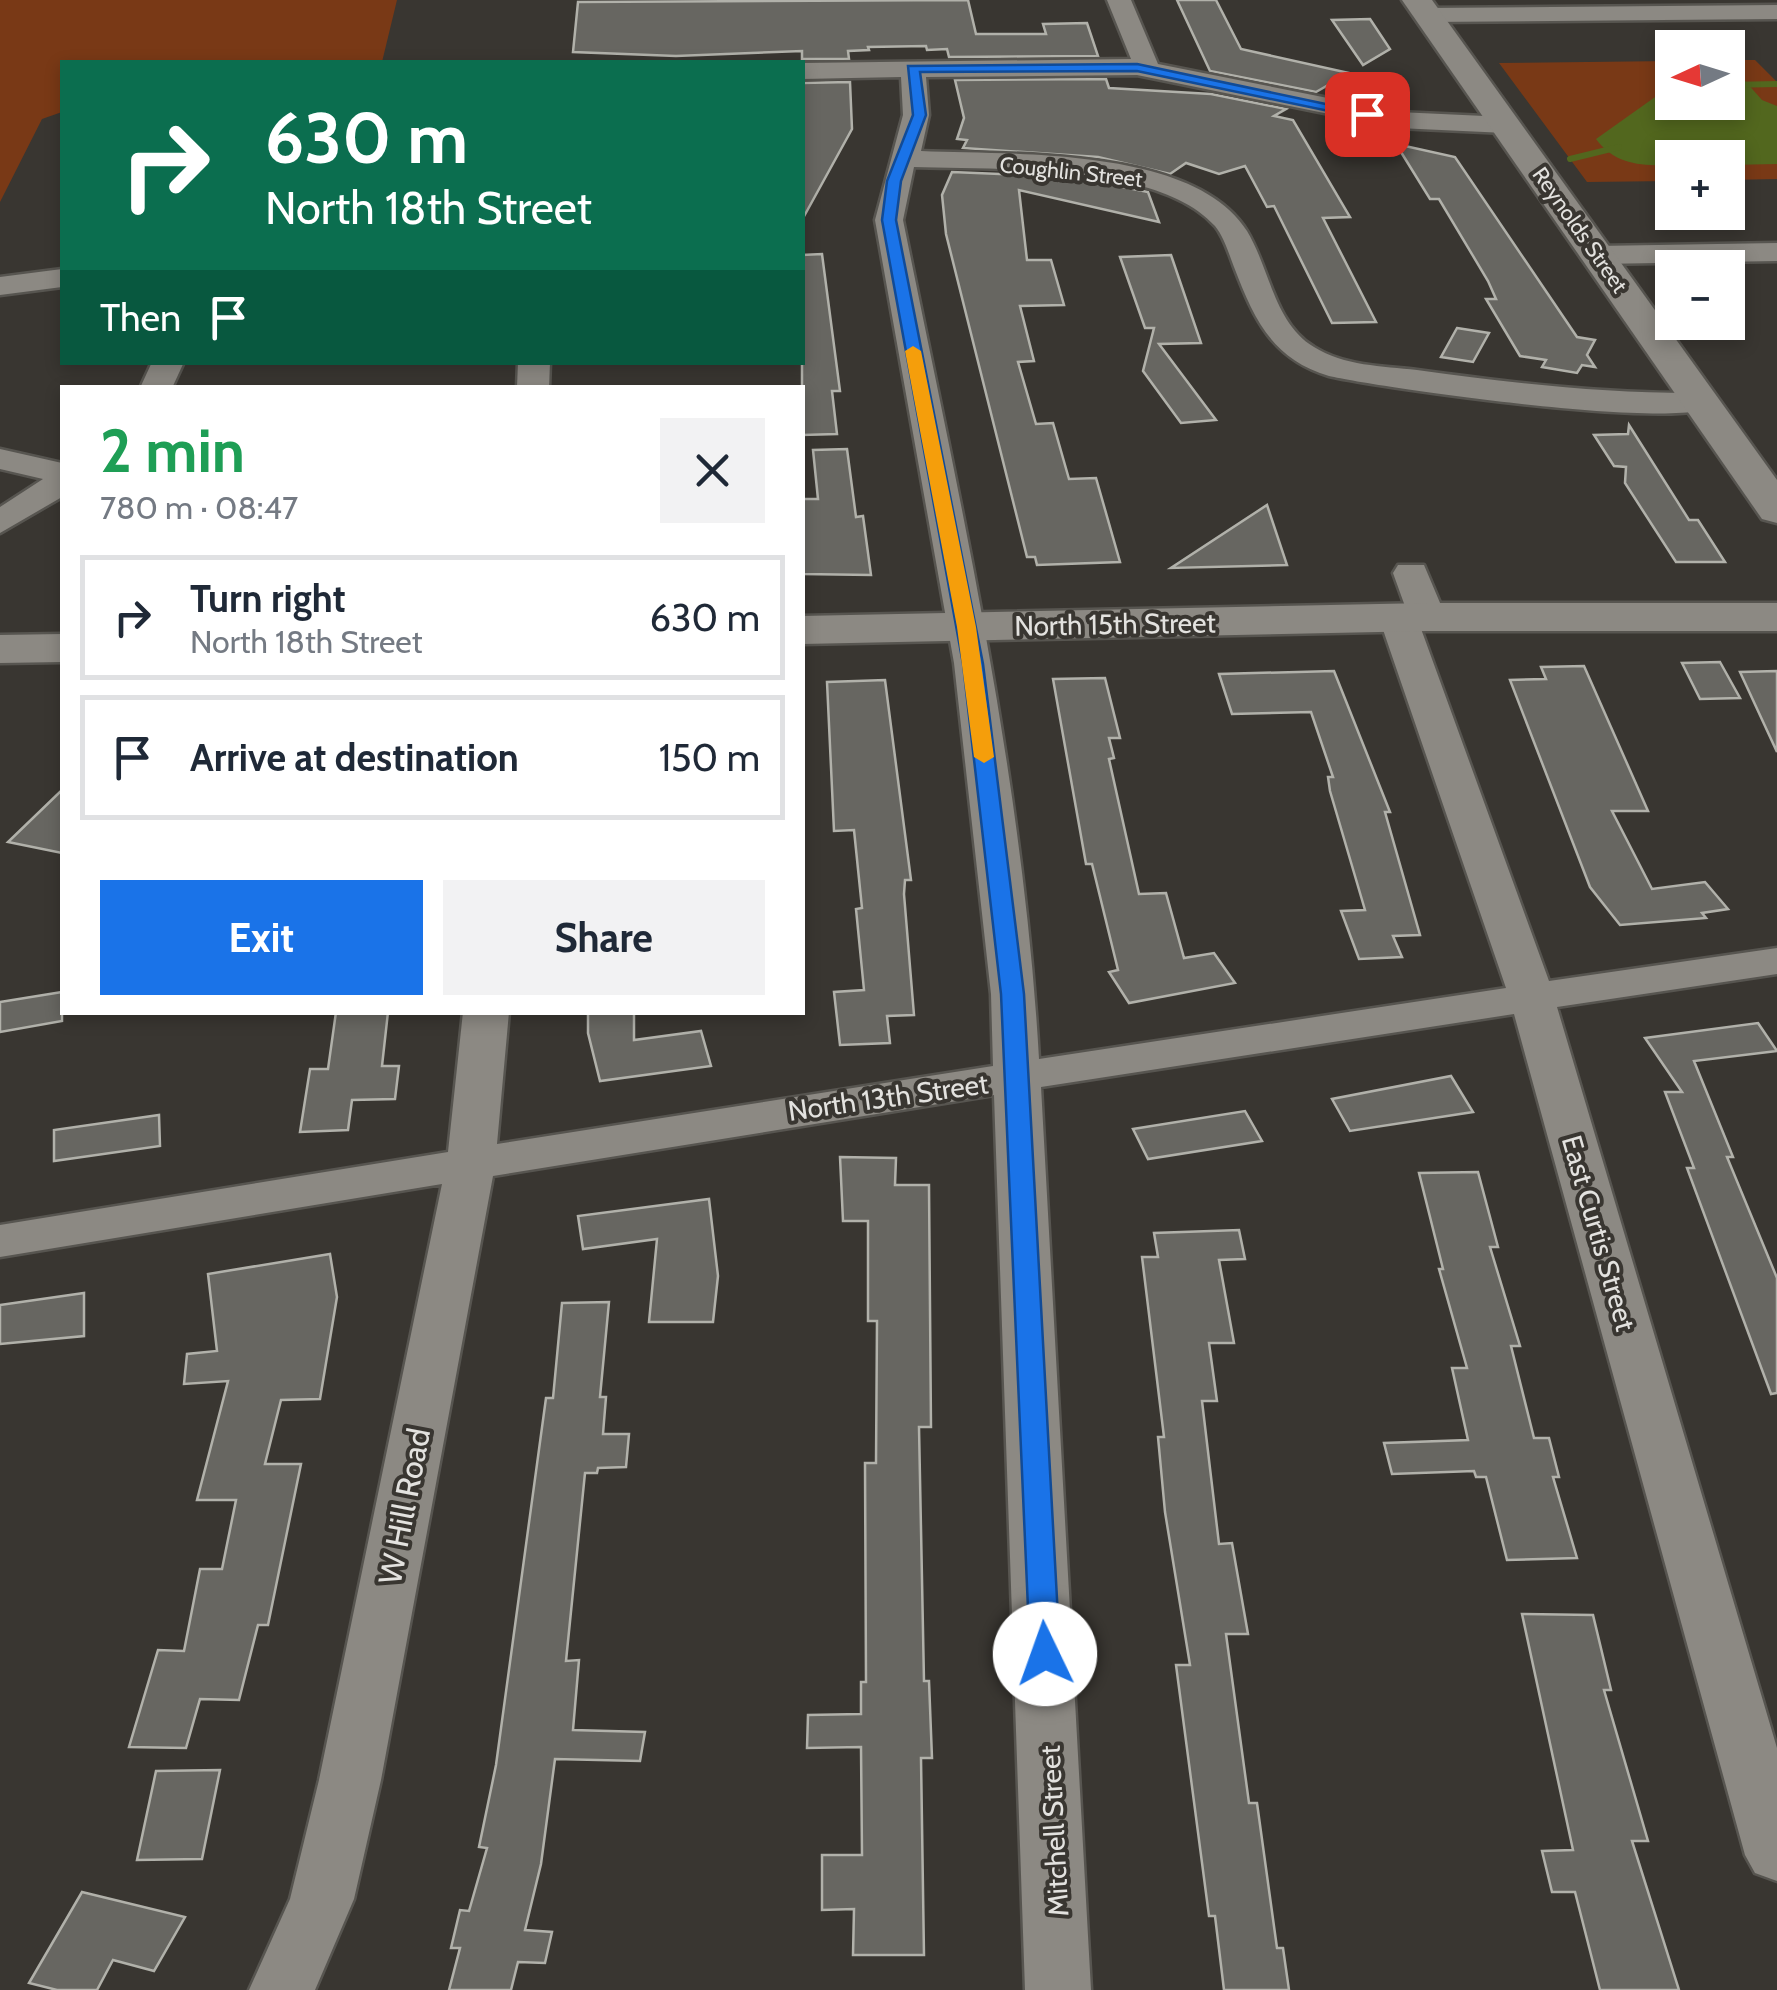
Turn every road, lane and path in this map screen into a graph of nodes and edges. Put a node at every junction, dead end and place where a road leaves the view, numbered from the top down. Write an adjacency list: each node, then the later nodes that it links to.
1 (1120, 0): 7 (street)
2 (1734, 6): 3 (street); 4 (street); 5 (street)
3 (1422, 8): 9 (main road, Reynolds Street)
4 (1777, 12)
5 (1764, 37)
6 (912, 68): 7 (street); 8 (street); 10 (street, Mitchell Street)
7 (1147, 68): 9 (street)
8 (805, 71)
9 (1506, 125): 12 (main road, Reynolds Street)
10 (906, 158): 15 (street, Coughlin Street); 25 (street, Mitchell Street)
11 (1777, 252): 12 (street)
12 (1598, 255): 17 (main road, Reynolds Street)
13 (60, 278): 14 (street)
14 (0, 286)
15 (1325, 363): 16 (street); 17 (street, Coughlin Street)
16 (1293, 386)
17 (1703, 404): 21 (main road, Reynolds Street)
18 (0, 459): 19 (street)
19 (60, 473)
20 (60, 483): 22 (street)
21 (1777, 510)
22 (0, 522)
23 (1412, 603): 24 (main road, North 15th Street); 25 (main road, North 15th Street); 30 (street, East Curtis Street)
24 (1777, 617)
25 (967, 627): 26 (main road, North 15th Street); 32 (street, Mitchell Street)
26 (805, 630)
27 (60, 648): 28 (main road)
28 (0, 649)
29 (1777, 961): 30 (street, North 13th Street)
30 (1531, 994): 32 (street, North 13th Street); 35 (street, East Curtis Street)
31 (486, 1015): 33 (street, W Hill Road)
32 (1018, 1078): 33 (street, North 13th Street); 37 (street, Mitchell Street)
33 (470, 1163): 34 (street, North 13th Street); 36 (street, W Hill Road)
34 (0, 1241)
35 (1777, 1856)
36 (282, 1990)
37 (1058, 1990)

